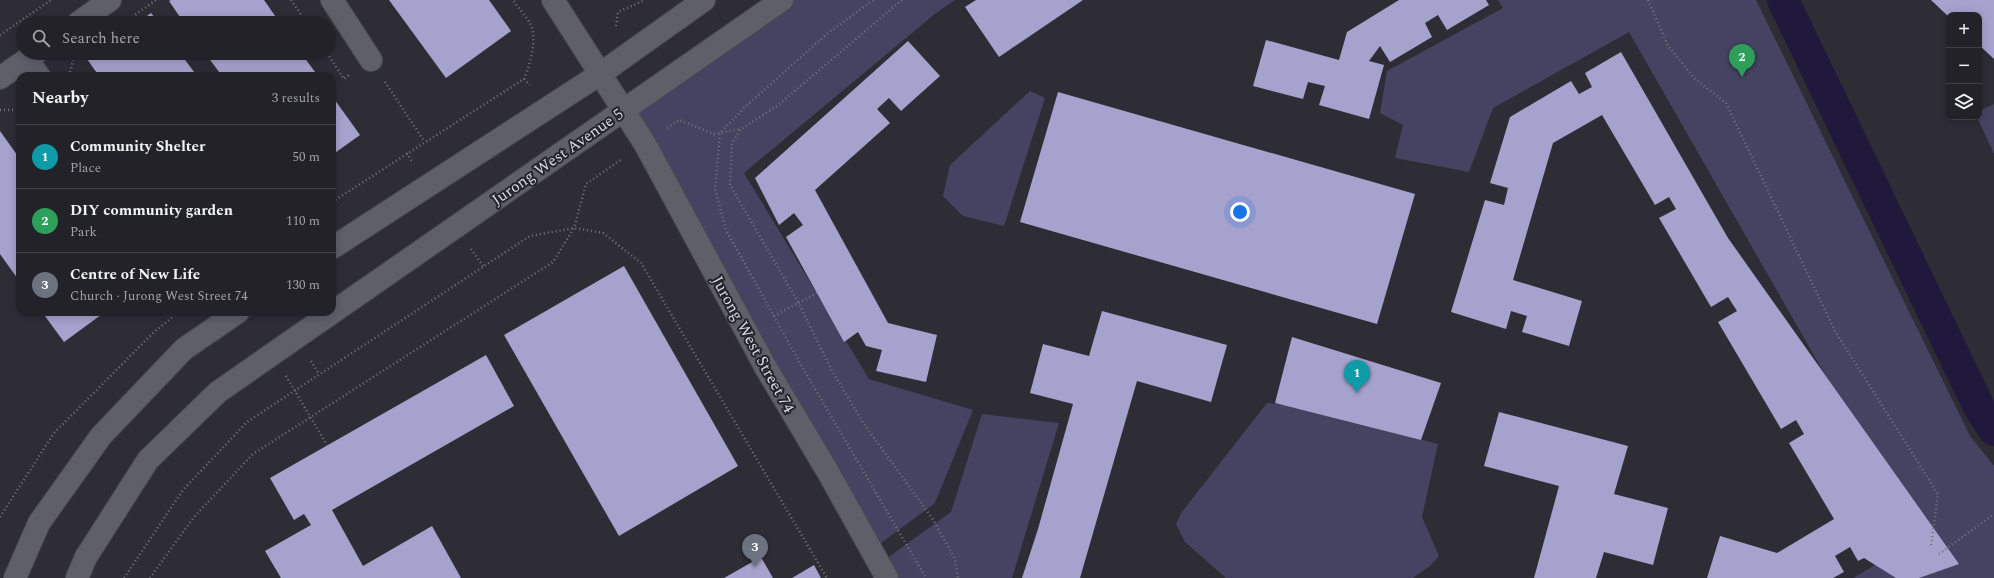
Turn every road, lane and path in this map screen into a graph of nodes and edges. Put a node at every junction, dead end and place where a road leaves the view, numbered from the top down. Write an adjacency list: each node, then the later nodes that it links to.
1 (51, 0): 14 (path)
2 (110, 0): 15 (street)
3 (156, 0): 16 (path)
4 (292, 0): 17 (path)
5 (332, 0): 22 (street)
6 (513, 0): 27 (path)
7 (553, 0): 25 (street, Jurong West Street 74)
8 (645, 0): 19 (path)
9 (704, 0): 25 (street)
10 (782, 0): 29 (street, Jurong West Avenue 5)
11 (873, 0): 34 (path)
12 (902, 0): 33 (path)
13 (1648, 0): 52 (path)
14 (28, 16)
15 (88, 16)
16 (133, 16)
17 (302, 16)
18 (16, 24): 20 (path)
19 (616, 26)
20 (0, 35)
21 (73, 60): 24 (path)
22 (371, 60): 35 (path)
23 (34, 63): 26 (street)
24 (70, 72)
25 (600, 74): 29 (street, Jurong West Street 74); 39 (street)
26 (0, 78)
27 (524, 79): 28 (path); 35 (path)
28 (530, 86)
29 (624, 109): 42 (street, Jurong West Avenue 5); 59 (street, Jurong West Street 74)
30 (0, 110): 31 (path)
31 (16, 110)
32 (679, 120): 34 (path)
33 (741, 129): 34 (path); 41 (path)
34 (720, 133): 46 (path)
35 (424, 142): 37 (path)
36 (586, 184): 38 (path)
37 (336, 199)
38 (574, 228): 47 (path); 48 (path); 58 (path)
39 (336, 245)
40 (817, 293): 41 (path)
41 (798, 302): 46 (path); 61 (path)
42 (336, 310)
43 (174, 316): 51 (path)
44 (232, 316): 54 (street)
45 (327, 316): 55 (street, Jurong West Avenue 5)
46 (774, 316): 60 (path)
47 (295, 390): 48 (path); 56 (path)
48 (311, 417): 49 (path); 57 (path)
49 (327, 445)
50 (1994, 514): 53 (path)
51 (0, 517)
52 (1931, 546)
53 (1939, 554)
54 (15, 578)
55 (77, 578)
56 (124, 578)
57 (150, 578)
58 (827, 578)
59 (887, 578)
60 (926, 578)
61 (958, 578)

